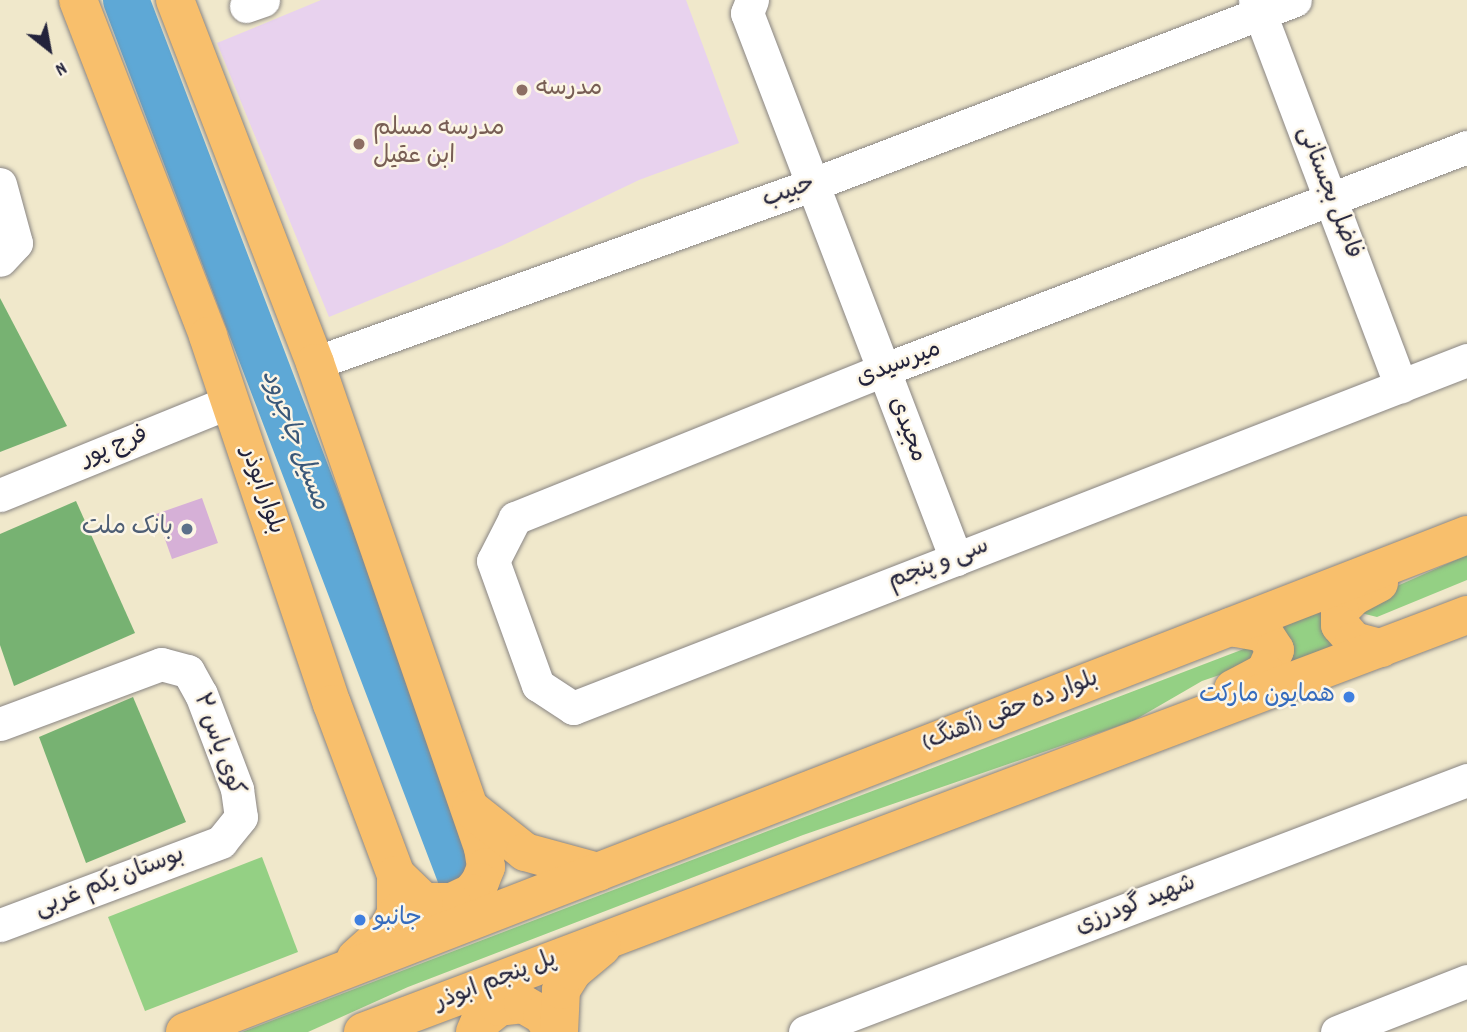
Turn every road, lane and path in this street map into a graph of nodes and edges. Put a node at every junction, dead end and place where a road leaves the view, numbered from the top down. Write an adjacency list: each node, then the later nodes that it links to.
1 (78, 0): 15 (main road, بلوار ابوذر)
2 (175, 0): 12 (main road)
3 (752, 0): 8 (street, مجیدی)
4 (1295, 0): 5 (street, حبیب)
5 (1257, 7): 8 (street, حبیب); 9 (street, فاضل بجستانی)
6 (1467, 147): 9 (street, میرسیدی)
7 (0, 184): 10 (street)
8 (811, 185): 12 (street, حبیب); 13 (street, مجیدی)
9 (1330, 199): 13 (street, میرسیدی); 14 (street, فاضل بجستانی)
10 (3, 258)
11 (1467, 360): 14 (street, سی و پنجم)
12 (315, 363): 26 (main road)
13 (883, 370): 18 (street, مجیدی); 19 (street, میرسیدی)
14 (1401, 386): 18 (street, سی و پنجم)
15 (231, 401): 16 (street, فرج پور); 29 (main road, بلوار ابوذر)
16 (0, 495)
17 (1455, 540): 21 (main road, بلوار ده حقی (آهنگ)); 22 (main road)
18 (956, 559): 19 (street, سی و پنجم)
19 (493, 562)
20 (1467, 615): 22 (main road)
21 (1230, 627): 23 (main road); 28 (main road, بلوار ده حقی (آهنگ))
22 (1381, 648): 23 (main road)
23 (1184, 717): 31 (main road)
24 (0, 724): 27 (street, کوی یاس ۲)
25 (1467, 779): 39 (street, شهید گودرزی)
26 (467, 806): 28 (main road); 29 (main road)
27 (221, 842): 30 (street, بوستان یکم غربی)
28 (598, 872): 32 (main road, بلوار ده حقی (آهنگ))
29 (396, 875): 32 (main road, بلوار ابوذر)
30 (0, 925)
31 (619, 935): 35 (main road, پل پنجم ابوذر); 38 (main road)
32 (343, 970): 34 (main road)
33 (1467, 981): 40 (street)
34 (185, 1032)
35 (363, 1032)
36 (475, 1032): 37 (main road)
37 (553, 1032)
38 (559, 1032)
39 (805, 1032)
40 (1337, 1032)

